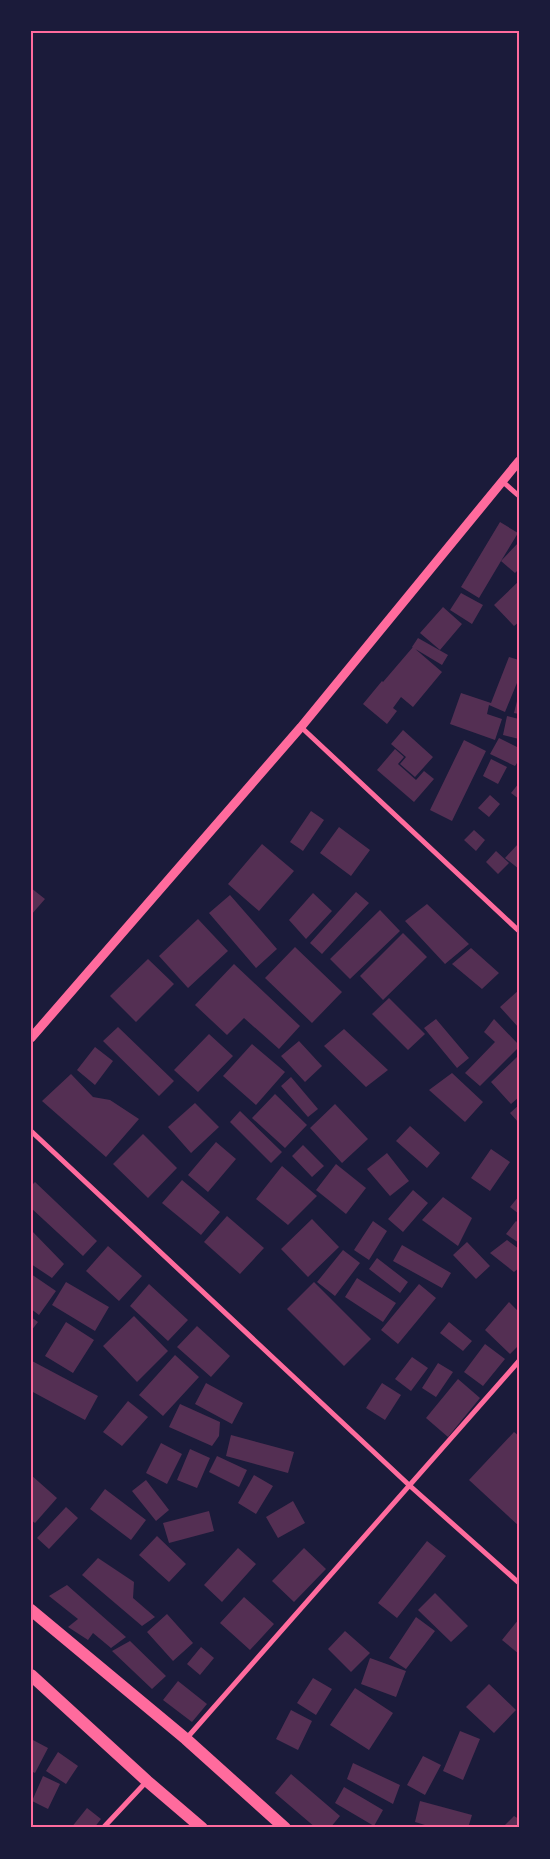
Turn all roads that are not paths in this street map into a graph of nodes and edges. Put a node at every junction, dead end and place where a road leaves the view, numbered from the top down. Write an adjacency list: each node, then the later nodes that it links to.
1 (519, 461): 2 (street)
2 (502, 481): 3 (street); 4 (street)
3 (519, 496)
4 (301, 727): 5 (street); 6 (street)
5 (519, 932)
6 (31, 1038)
7 (31, 1131): 9 (street)
8 (519, 1361): 9 (street)
9 (409, 1485): 10 (street); 13 (street)
10 (519, 1583)
11 (31, 1610): 13 (main road)
12 (31, 1675): 14 (main road)
13 (186, 1740): 17 (main road)
14 (147, 1781): 15 (street); 16 (main road)
15 (103, 1828)
16 (202, 1828)
17 (285, 1828)

